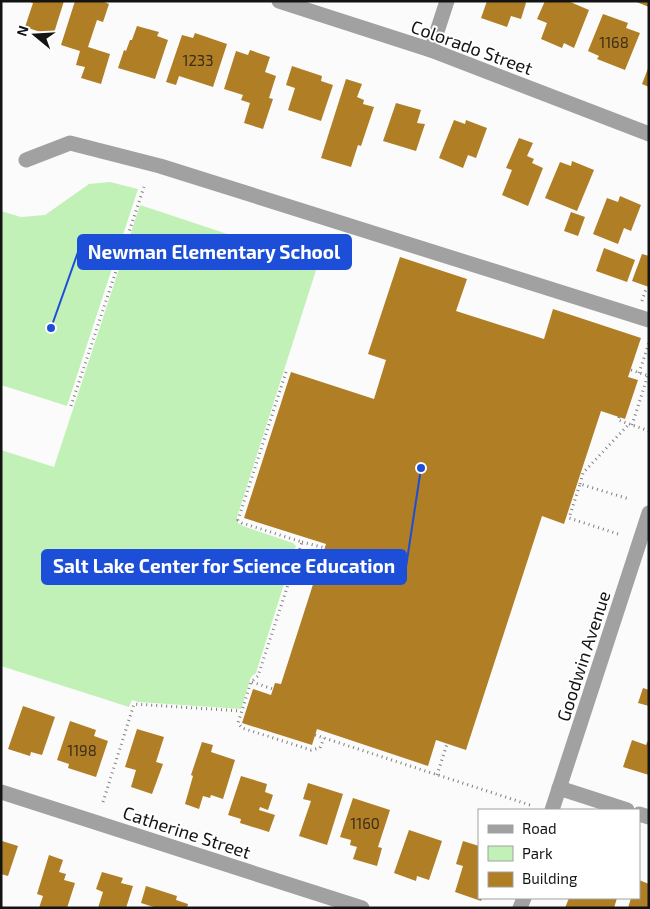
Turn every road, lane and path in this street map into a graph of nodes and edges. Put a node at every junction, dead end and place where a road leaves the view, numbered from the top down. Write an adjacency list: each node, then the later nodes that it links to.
1 (279, 1): 3 (street, Colorado Street)
2 (447, 1): 3 (street)
3 (431, 50): 4 (street, Colorado Street)
4 (649, 134)
5 (26, 160): 7 (street)
6 (144, 187): 13 (path)
7 (649, 320)
8 (649, 343): 11 (path)
9 (630, 370): 11 (path)
10 (286, 372): 21 (path)
11 (639, 373): 12 (path)
12 (648, 375): 15 (path)
13 (71, 406)
14 (619, 417): 15 (path)
15 (630, 424): 16 (path); 17 (path)
16 (649, 431)
17 (580, 484): 18 (path); 20 (path)
18 (629, 499)
19 (649, 513): 30 (street, Goodwin Avenue)
20 (618, 534)
21 (302, 542): 22 (path); 23 (path)
22 (325, 548)
23 (251, 682): 24 (path); 25 (path)
24 (273, 689)
25 (241, 711): 27 (path); 32 (path)
26 (315, 735): 27 (path)
27 (324, 738): 29 (path)
28 (447, 744): 29 (path)
29 (437, 775): 33 (path)
30 (559, 788): 34 (street, Goodwin Avenue); 35 (street)
31 (1, 792): 36 (street, Catherine Street)
32 (103, 802)
33 (530, 805)
34 (552, 809)
35 (624, 809)
36 (362, 908)

